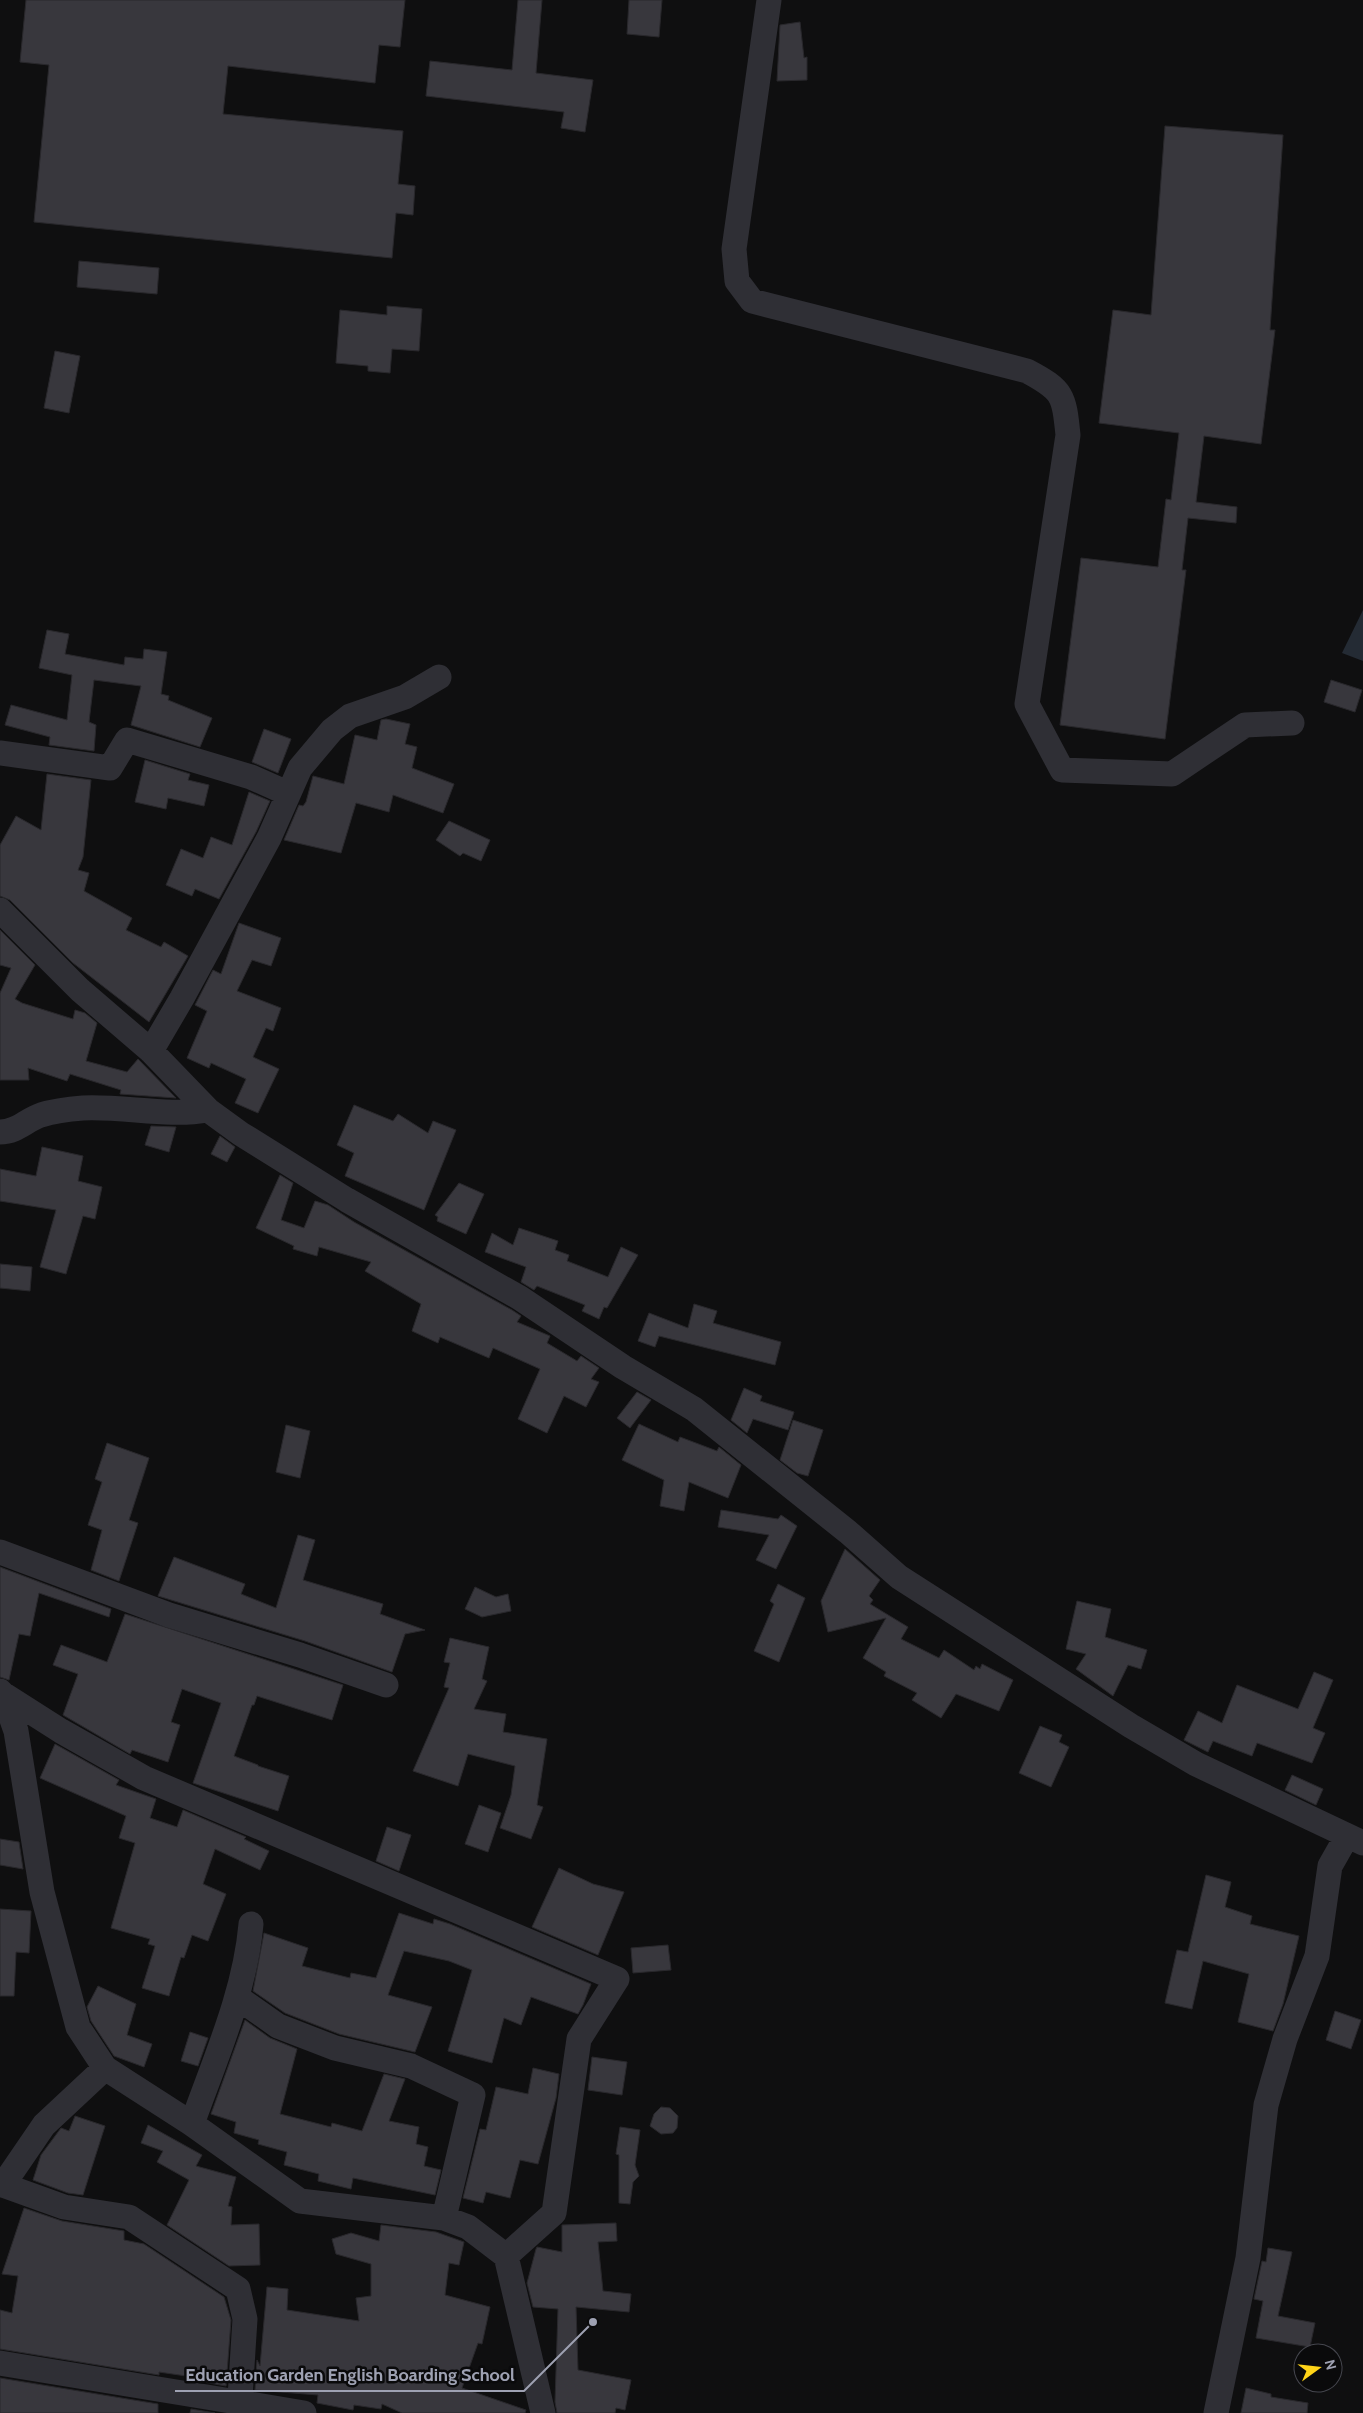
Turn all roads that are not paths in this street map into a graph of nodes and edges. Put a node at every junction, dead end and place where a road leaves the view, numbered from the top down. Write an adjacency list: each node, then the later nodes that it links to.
1 (770, 0): 3 (street)
2 (439, 677): 5 (street)
3 (1292, 723)
4 (0, 753): 5 (street)
5 (287, 793): 7 (street)
6 (0, 910): 7 (street)
7 (151, 1051): 8 (street)
8 (208, 1110): 9 (street); 13 (street)
9 (0, 1132)
10 (0, 1552): 11 (street)
11 (386, 1685)
12 (2, 1692): 16 (street); 20 (street)
13 (1355, 1839): 25 (street)
14 (251, 1924): 15 (street)
15 (237, 1997): 17 (street); 19 (street)
16 (105, 2068): 17 (street); 18 (street)
17 (192, 2124): 19 (street)
18 (2, 2185): 22 (street)
19 (444, 2218): 20 (street)
20 (506, 2256): 24 (street)
21 (0, 2363): 22 (street)
22 (239, 2407): 23 (street)
23 (304, 2413)
24 (543, 2413)
25 (1216, 2413)

